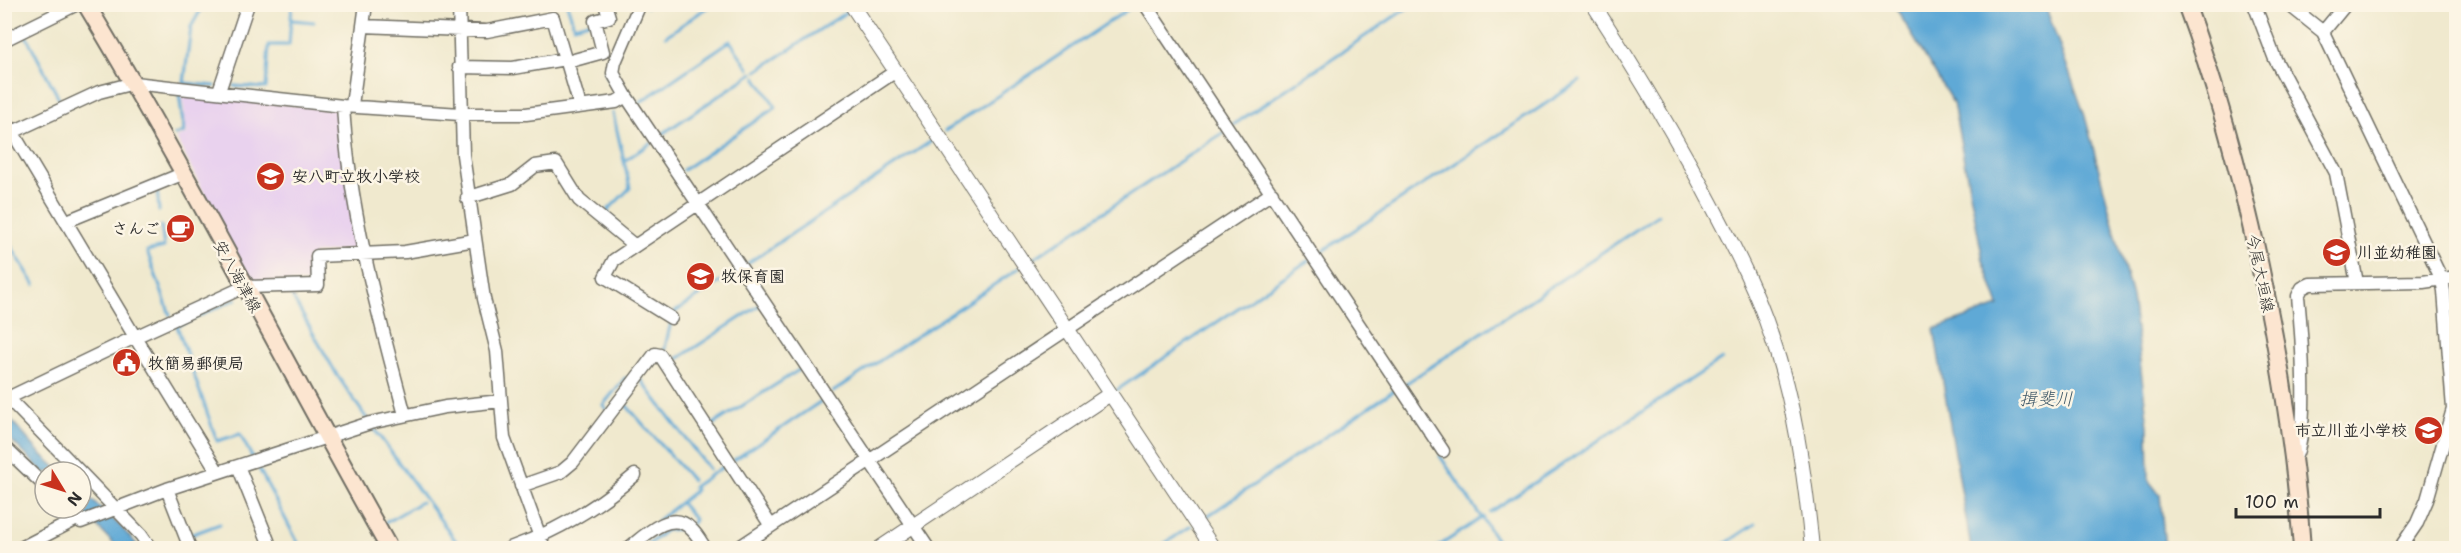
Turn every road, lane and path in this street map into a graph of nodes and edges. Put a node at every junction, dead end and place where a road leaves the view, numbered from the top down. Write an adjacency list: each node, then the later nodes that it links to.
1 (77, 4): 18 (street)
2 (86, 4): 22 (main road, 安八海津線)
3 (248, 4): 23 (street)
4 (366, 4): 15 (street)
5 (459, 4): 16 (street)
6 (605, 4): 19 (street)
7 (640, 4): 24 (street)
8 (851, 4): 21 (street)
9 (1145, 4): 31 (street)
10 (1593, 4): 80 (street)
11 (2186, 4): 53 (main road, 今尾大垣線)
12 (2254, 4): 40 (street)
13 (2288, 4): 17 (street)
14 (2346, 4): 17 (street)
15 (363, 26): 16 (street); 25 (street)
16 (460, 32): 19 (street); 20 (street)
17 (2323, 32): 39 (street)
18 (4, 40)
19 (566, 60): 20 (street); 26 (street)
20 (459, 67): 27 (street)
21 (896, 71): 33 (street); 43 (street)
22 (134, 83): 23 (street); 29 (street); 30 (main road, 安八海津線)
23 (219, 91): 25 (street)
24 (626, 96): 26 (street); 33 (street)
25 (347, 105): 27 (street); 37 (street)
26 (580, 106): 27 (street)
27 (460, 114): 32 (street)
28 (4, 118): 29 (street)
29 (9, 134): 34 (street)
30 (182, 174): 34 (street); 41 (main road, 安八海津線)
31 (1272, 193): 43 (street); 51 (street)
32 (467, 198): 35 (street); 36 (street)
33 (700, 204): 36 (street); 54 (street)
34 (67, 221): 44 (street)
35 (475, 240): 37 (street); 46 (street)
36 (635, 246): 42 (street)
37 (365, 255): 41 (street); 48 (street)
38 (2457, 277): 39 (street)
39 (2442, 280): 40 (street); 47 (street)
40 (2356, 283): 53 (street)
41 (244, 287): 44 (street); 49 (main road, 安八海津線)
42 (671, 318)
43 (1067, 329): 45 (street); 54 (street)
44 (135, 337): 52 (street); 56 (street)
45 (1110, 394): 66 (street); 79 (street)
46 (501, 401): 48 (street); 59 (street)
47 (2455, 409): 82 (street)
48 (405, 415): 49 (street)
49 (325, 436): 55 (street); 72 (main road, 安八海津線)
50 (4, 447): 58 (street)
51 (1443, 451)
52 (68, 460)
53 (2293, 460): 81 (main road, 今尾大垣線)
54 (869, 461): 65 (street); 66 (street)
55 (238, 466): 56 (street); 71 (street)
56 (218, 472): 61 (street)
57 (635, 474): 67 (street)
58 (33, 475)
59 (521, 486): 65 (street); 67 (street)
60 (93, 489): 62 (street)
61 (167, 489): 62 (street); 70 (street)
62 (110, 510): 63 (street); 69 (street)
63 (93, 515)
64 (80, 520): 68 (street)
65 (771, 526): 76 (street)
66 (913, 526): 77 (street); 78 (street)
67 (542, 543): 73 (street)
68 (21, 549)
69 (150, 549)
70 (190, 549)
71 (271, 549)
72 (389, 549)
73 (510, 549)
74 (629, 549): 75 (street)
75 (705, 549)
76 (738, 549)
77 (880, 549)
78 (928, 549)
79 (1213, 549)
80 (1812, 549)
81 (2301, 549)
82 (2400, 549)

